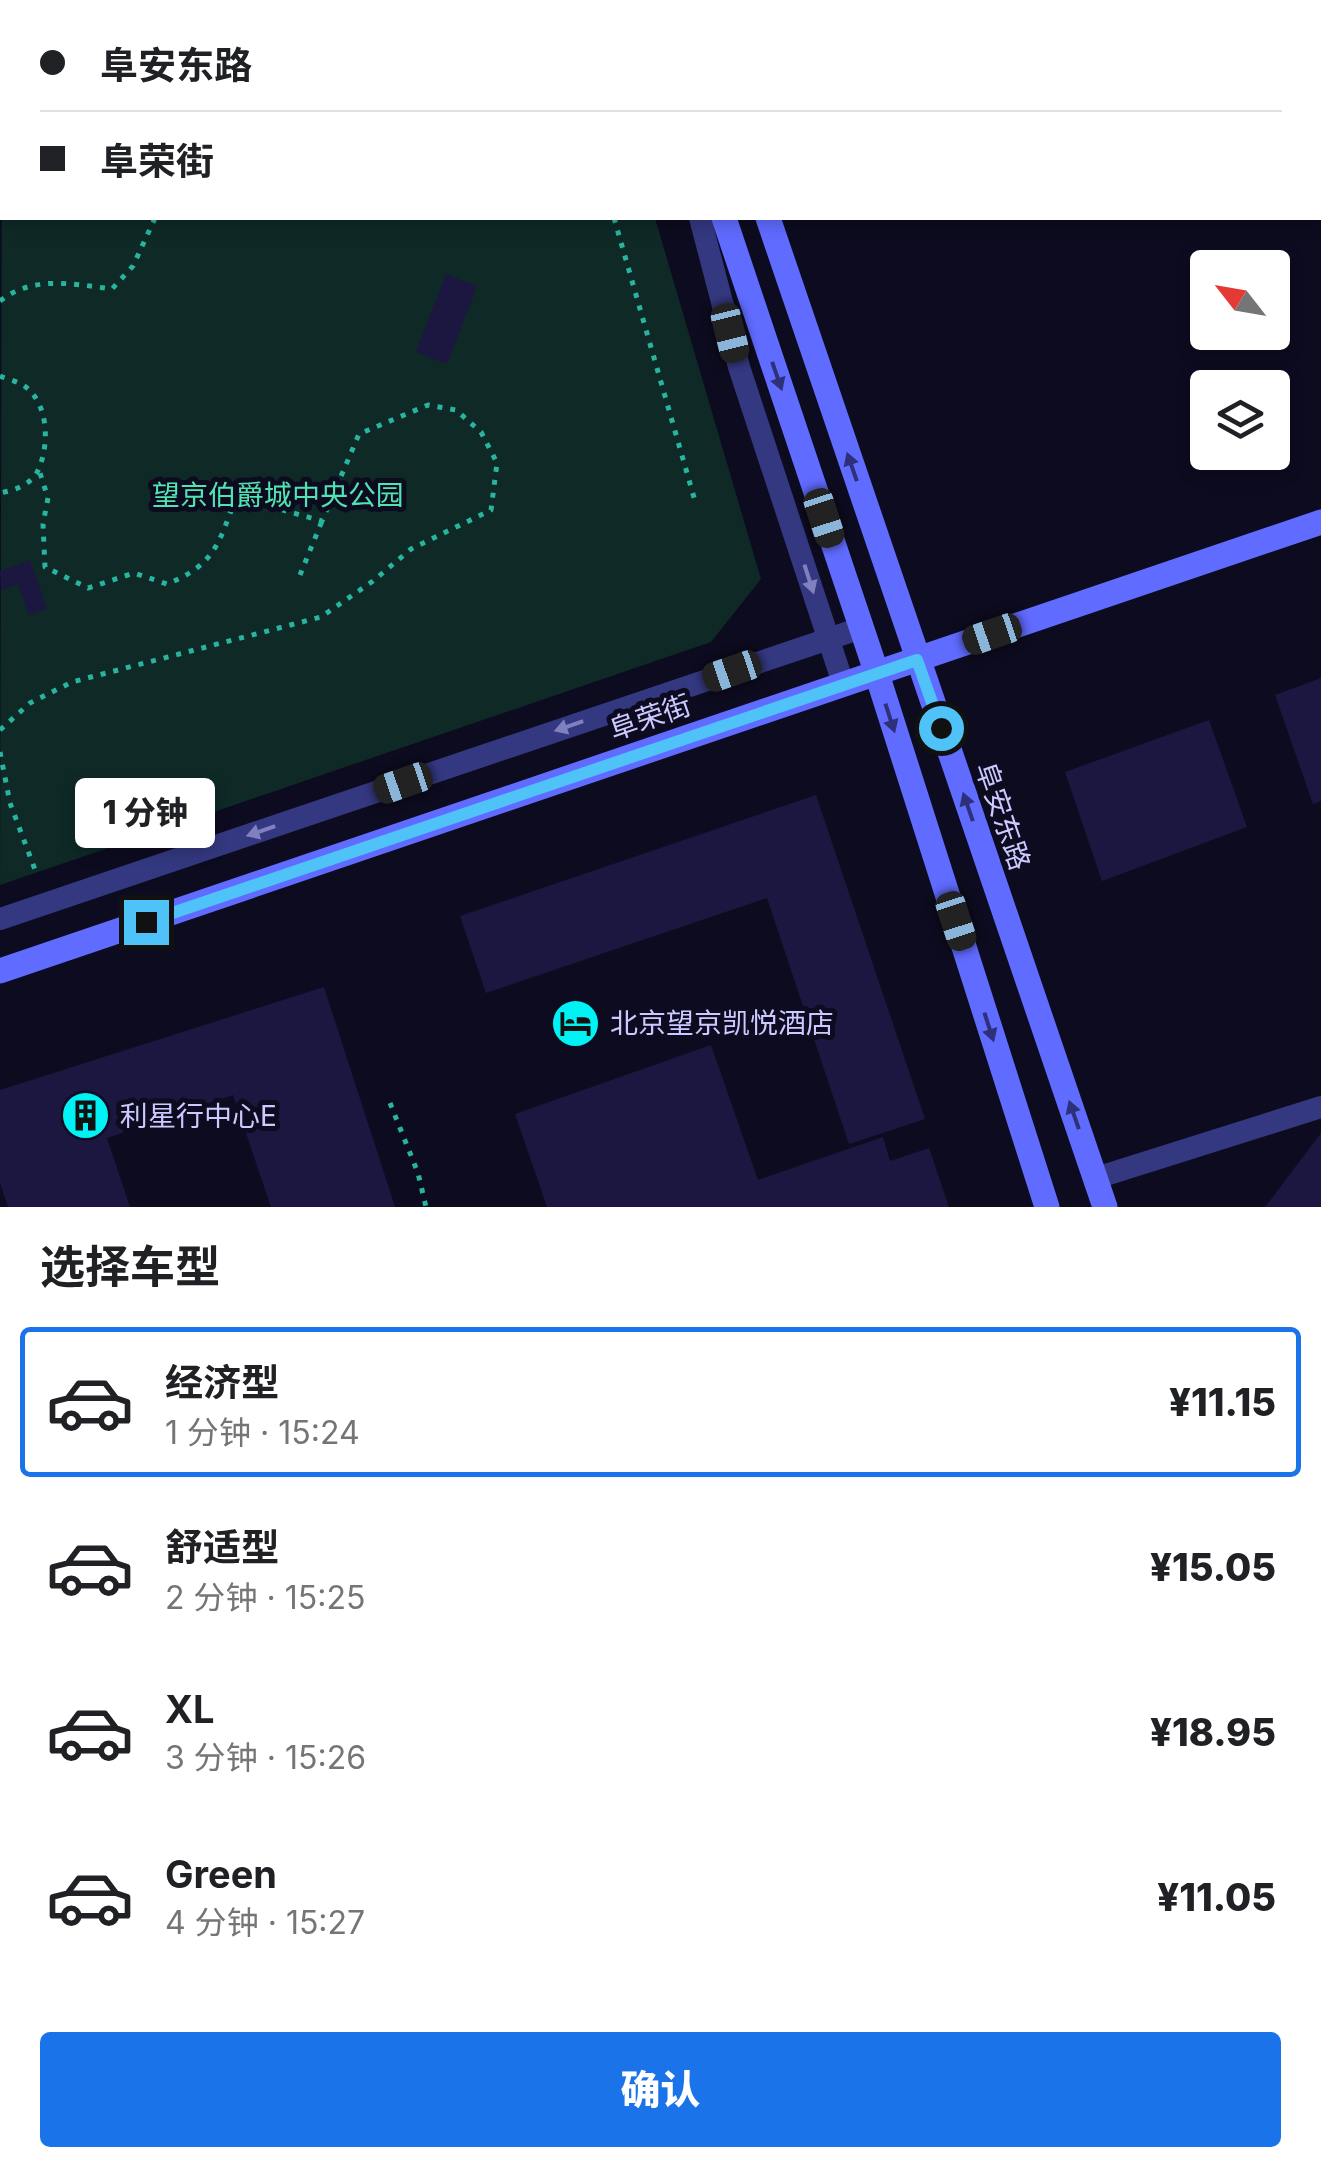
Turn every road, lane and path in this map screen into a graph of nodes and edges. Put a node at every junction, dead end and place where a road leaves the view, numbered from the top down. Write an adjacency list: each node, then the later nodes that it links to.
1 (154, 220): 6 (path)
2 (615, 220): 10 (path)
3 (701, 220): 15 (street, one-way to 15)
4 (725, 220): 14 (street, one-way to 14)
5 (769, 220): 16 (street, 阜安东路, one-way to 5)
6 (0, 301)
7 (0, 376): 8 (path)
8 (39, 470): 9 (path); 11 (path)
9 (0, 494)
10 (695, 500)
11 (322, 521): 13 (path); 19 (path)
12 (1321, 522): 16 (street, 阜荣街)
13 (300, 576)
14 (861, 628): 15 (street); 17 (street)
15 (829, 639): 18 (street); 22 (street, one-way to 22)
16 (917, 660): 17 (street, 阜荣街); 26 (street, 阜安东路, one-way to 16)
17 (876, 671): 18 (street, 阜荣街); 28 (street, one-way to 28)
18 (843, 682): 23 (street, 阜荣街)
19 (0, 730)
20 (0, 752): 21 (path)
21 (36, 875)
22 (0, 919)
23 (0, 971)
24 (390, 1104): 27 (path)
25 (1321, 1108): 26 (street)
26 (1096, 1178): 29 (street, 阜安东路)
27 (426, 1207)
28 (1047, 1207)
29 (1105, 1207)

